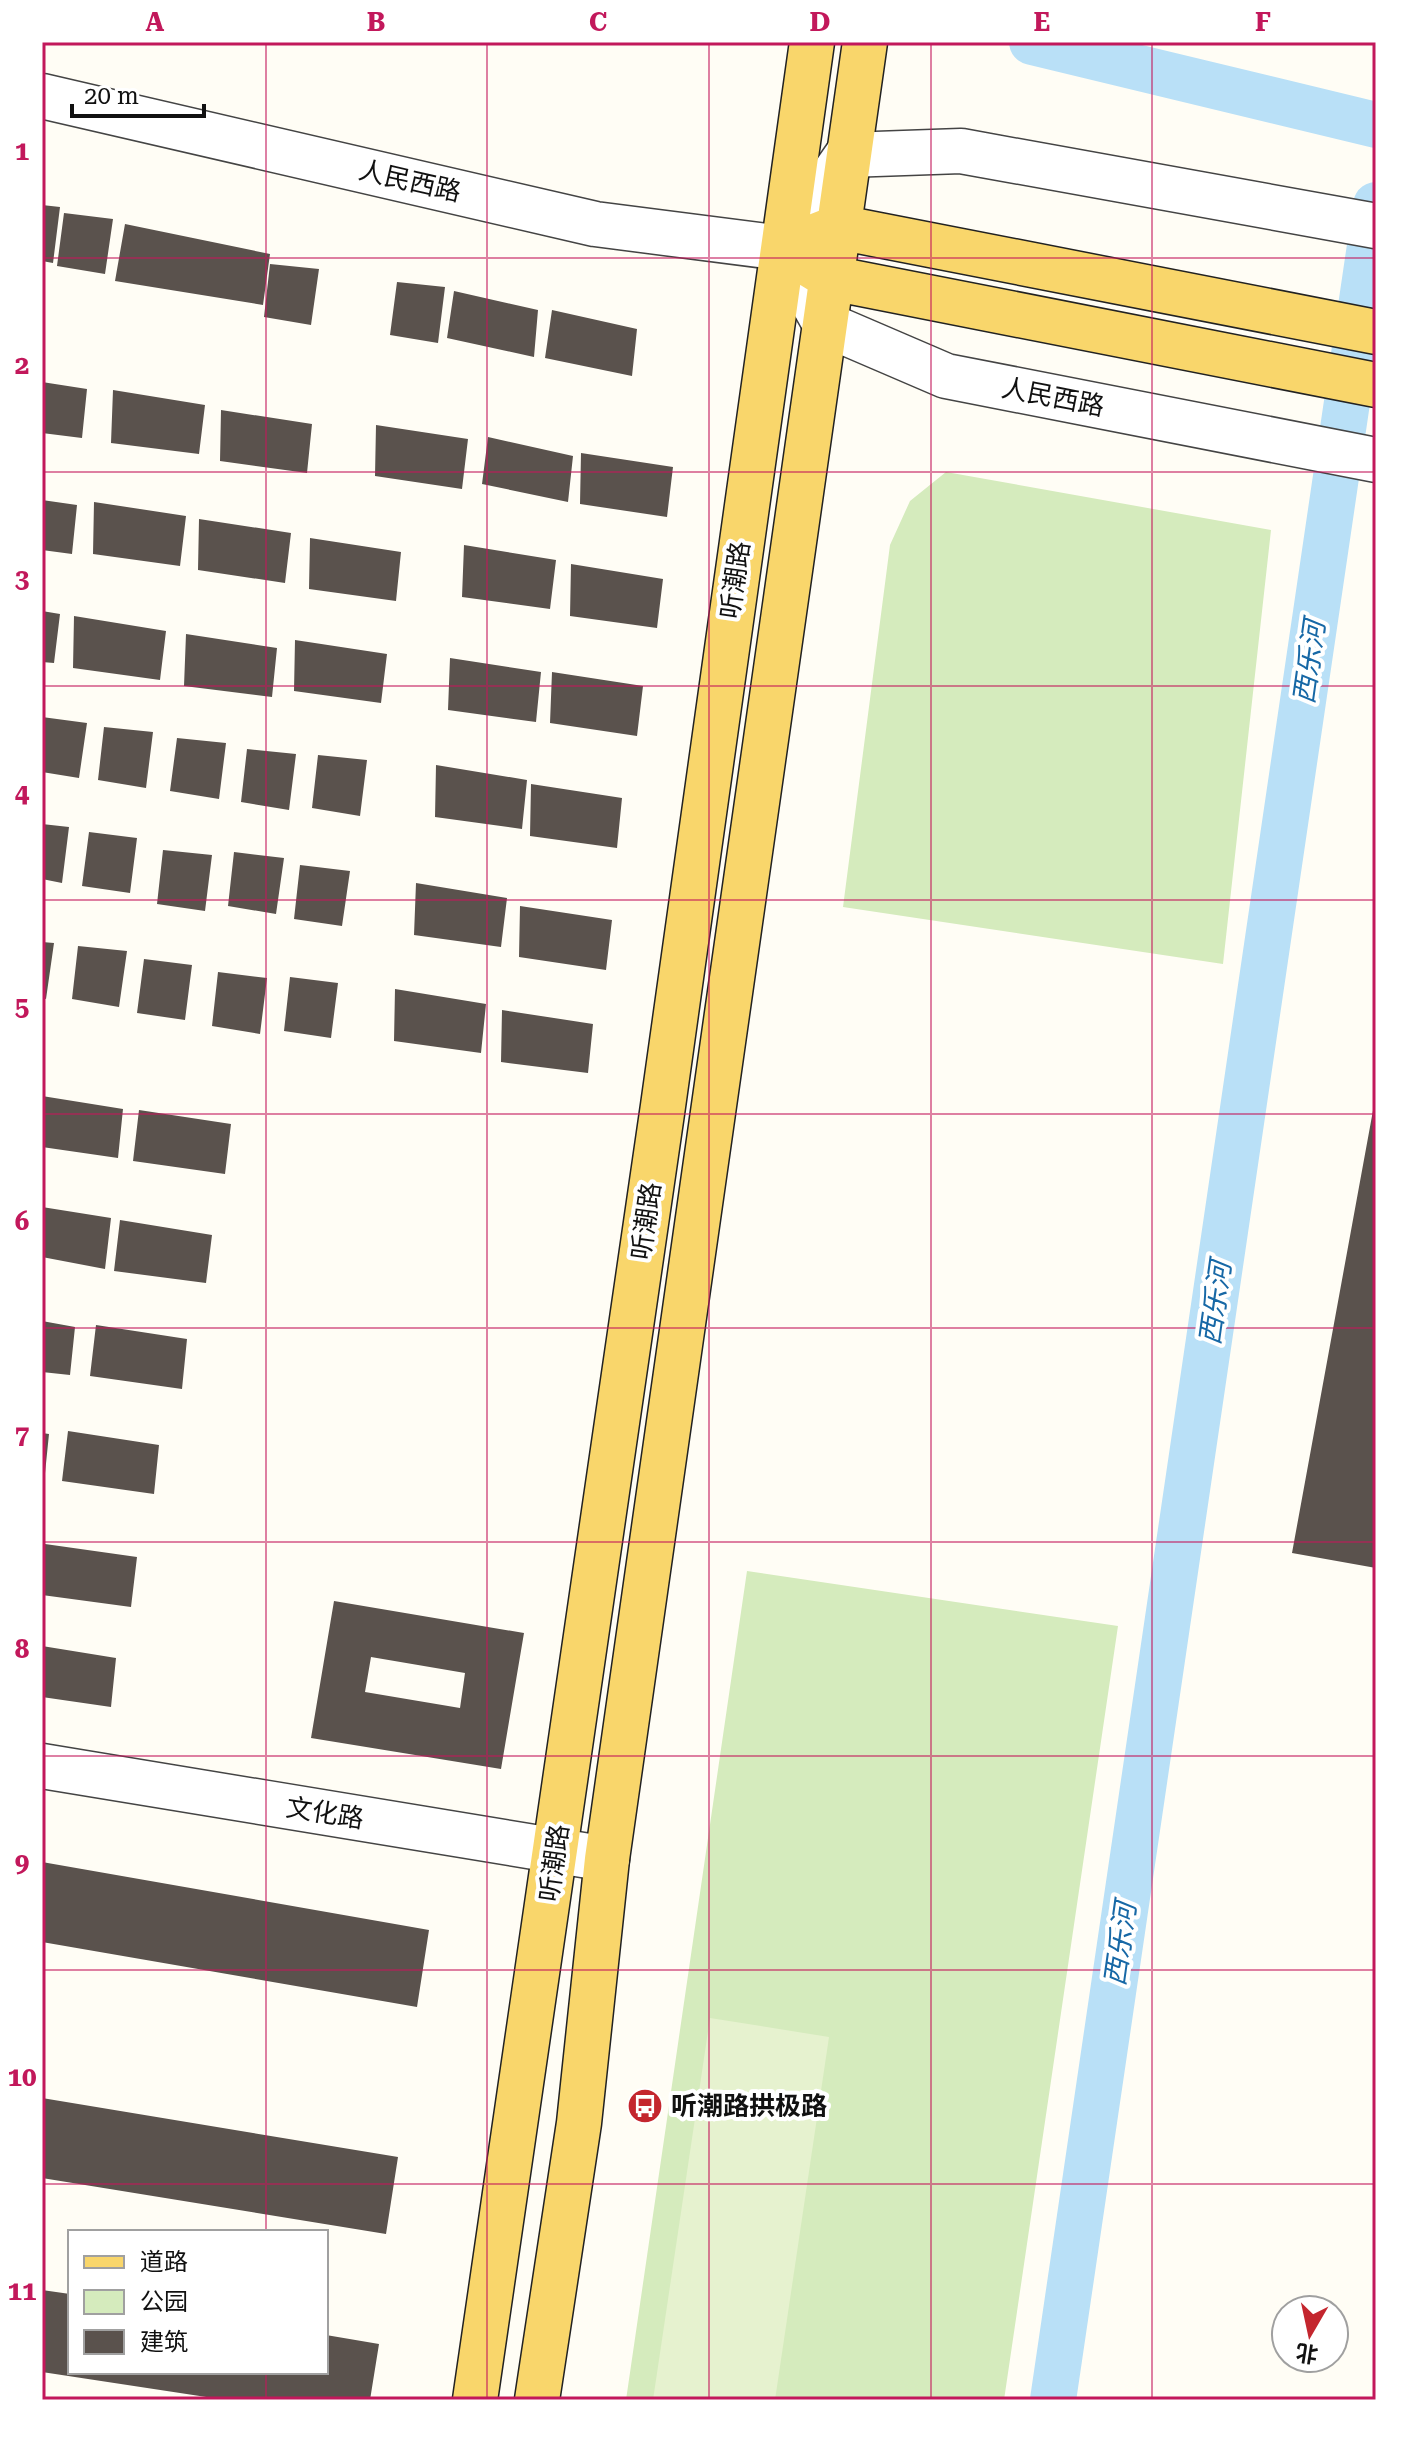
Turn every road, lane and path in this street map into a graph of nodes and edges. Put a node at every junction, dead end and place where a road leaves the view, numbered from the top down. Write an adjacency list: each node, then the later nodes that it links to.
1 (812, 43): 7 (main road, 听潮路)
2 (864, 46): 4 (main road, 听潮路)
3 (42, 96): 7 (street, 人民西路)
4 (847, 155): 5 (street); 6 (main road, 听潮路); 7 (street)
5 (1376, 226)
6 (838, 227): 7 (main road, 人民西路); 8 (main road, 听潮路); 10 (main road)
7 (782, 248): 8 (main road, 人民西路); 9 (street); 14 (main road, 听潮路)
8 (831, 278): 9 (main road, 听潮路); 11 (main road, 人民西路)
9 (825, 324): 12 (street, 人民西路); 15 (main road, 听潮路)
10 (1376, 332)
11 (1376, 385)
12 (1376, 460)
13 (42, 1766): 14 (street, 文化路)
14 (556, 1851): 15 (street, 文化路); 16 (main road, 听潮路)
15 (607, 1859): 17 (main road, 听潮路)
16 (475, 2400)
17 (537, 2400)

